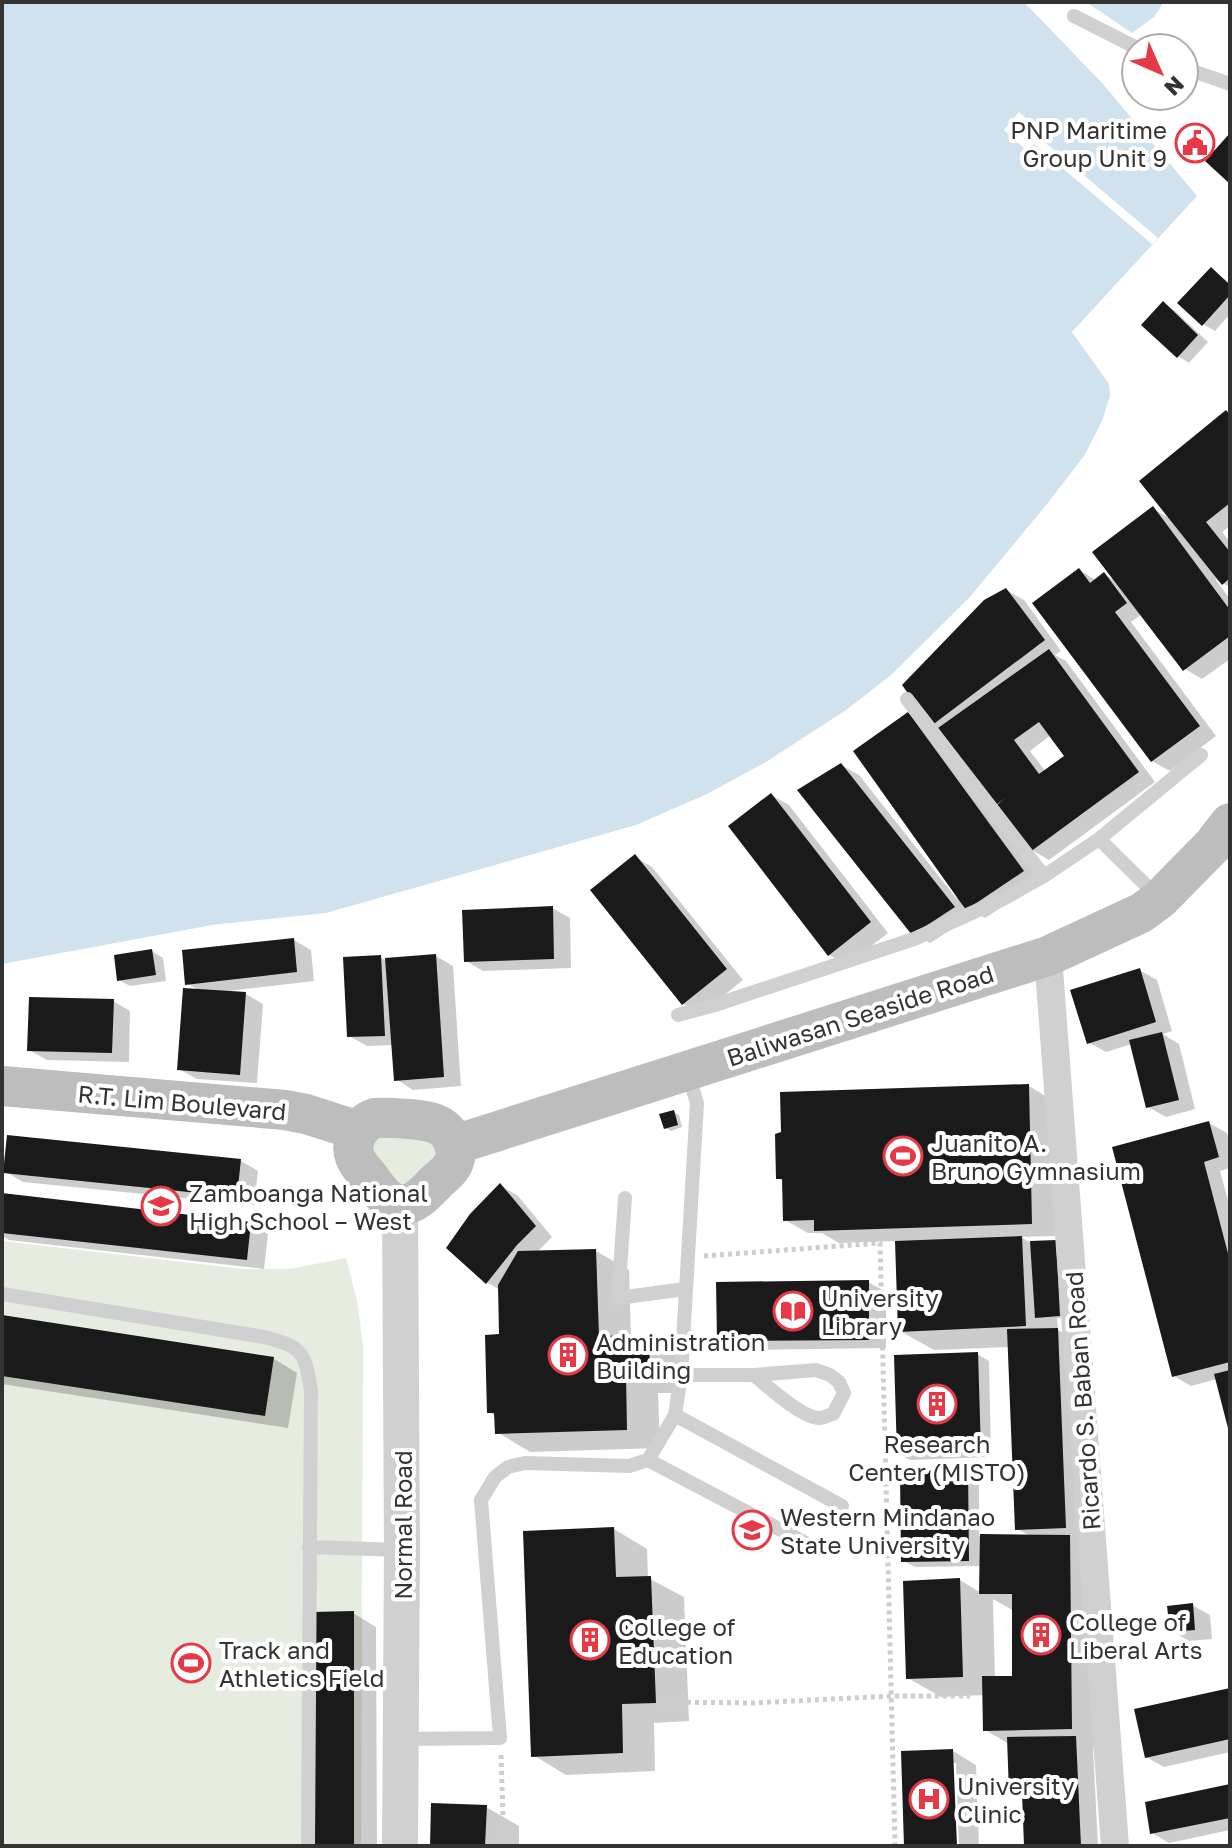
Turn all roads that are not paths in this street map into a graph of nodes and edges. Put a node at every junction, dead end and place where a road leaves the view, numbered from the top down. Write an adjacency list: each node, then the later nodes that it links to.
1 (1074, 16): 2 (lane)
2 (1120, 39)
3 (1200, 74): 4 (lane)
4 (1230, 84)
5 (907, 699): 9 (lane)
6 (1201, 755): 8 (lane)
7 (1230, 823): 10 (main road, Baliwasan Seaside Road)
8 (1099, 839): 9 (lane); 10 (lane)
9 (1044, 876): 12 (lane)
10 (1160, 899): 11 (main road, Baliwasan Seaside Road)
11 (1048, 956): 13 (main road, Baliwasan Seaside Road); 32 (street, Ricardo S. Baban Road)
12 (678, 1015)
13 (687, 1071): 16 (main road, Baliwasan Seaside Road); 19 (lane)
14 (2, 1086): 15 (main road, R.T. Lim Boulevard)
15 (359, 1131): 16 (main road); 18 (main road)
16 (454, 1145): 18 (main road)
17 (625, 1198): 19 (lane)
18 (400, 1204): 27 (street, Normal Road)
19 (685, 1289): 21 (lane)
20 (2, 1294): 26 (lane)
21 (681, 1375): 22 (lane); 23 (lane)
22 (754, 1375): 22 (lane)
23 (675, 1415): 24 (lane); 25 (lane)
24 (648, 1460): 28 (lane); 29 (lane)
25 (842, 1506)
26 (309, 1547): 27 (lane); 30 (lane)
27 (402, 1550): 29 (street, Normal Road)
28 (819, 1550)
29 (401, 1739): 31 (street, Normal Road)
30 (308, 1846)
31 (400, 1846)
32 (1115, 1846)

